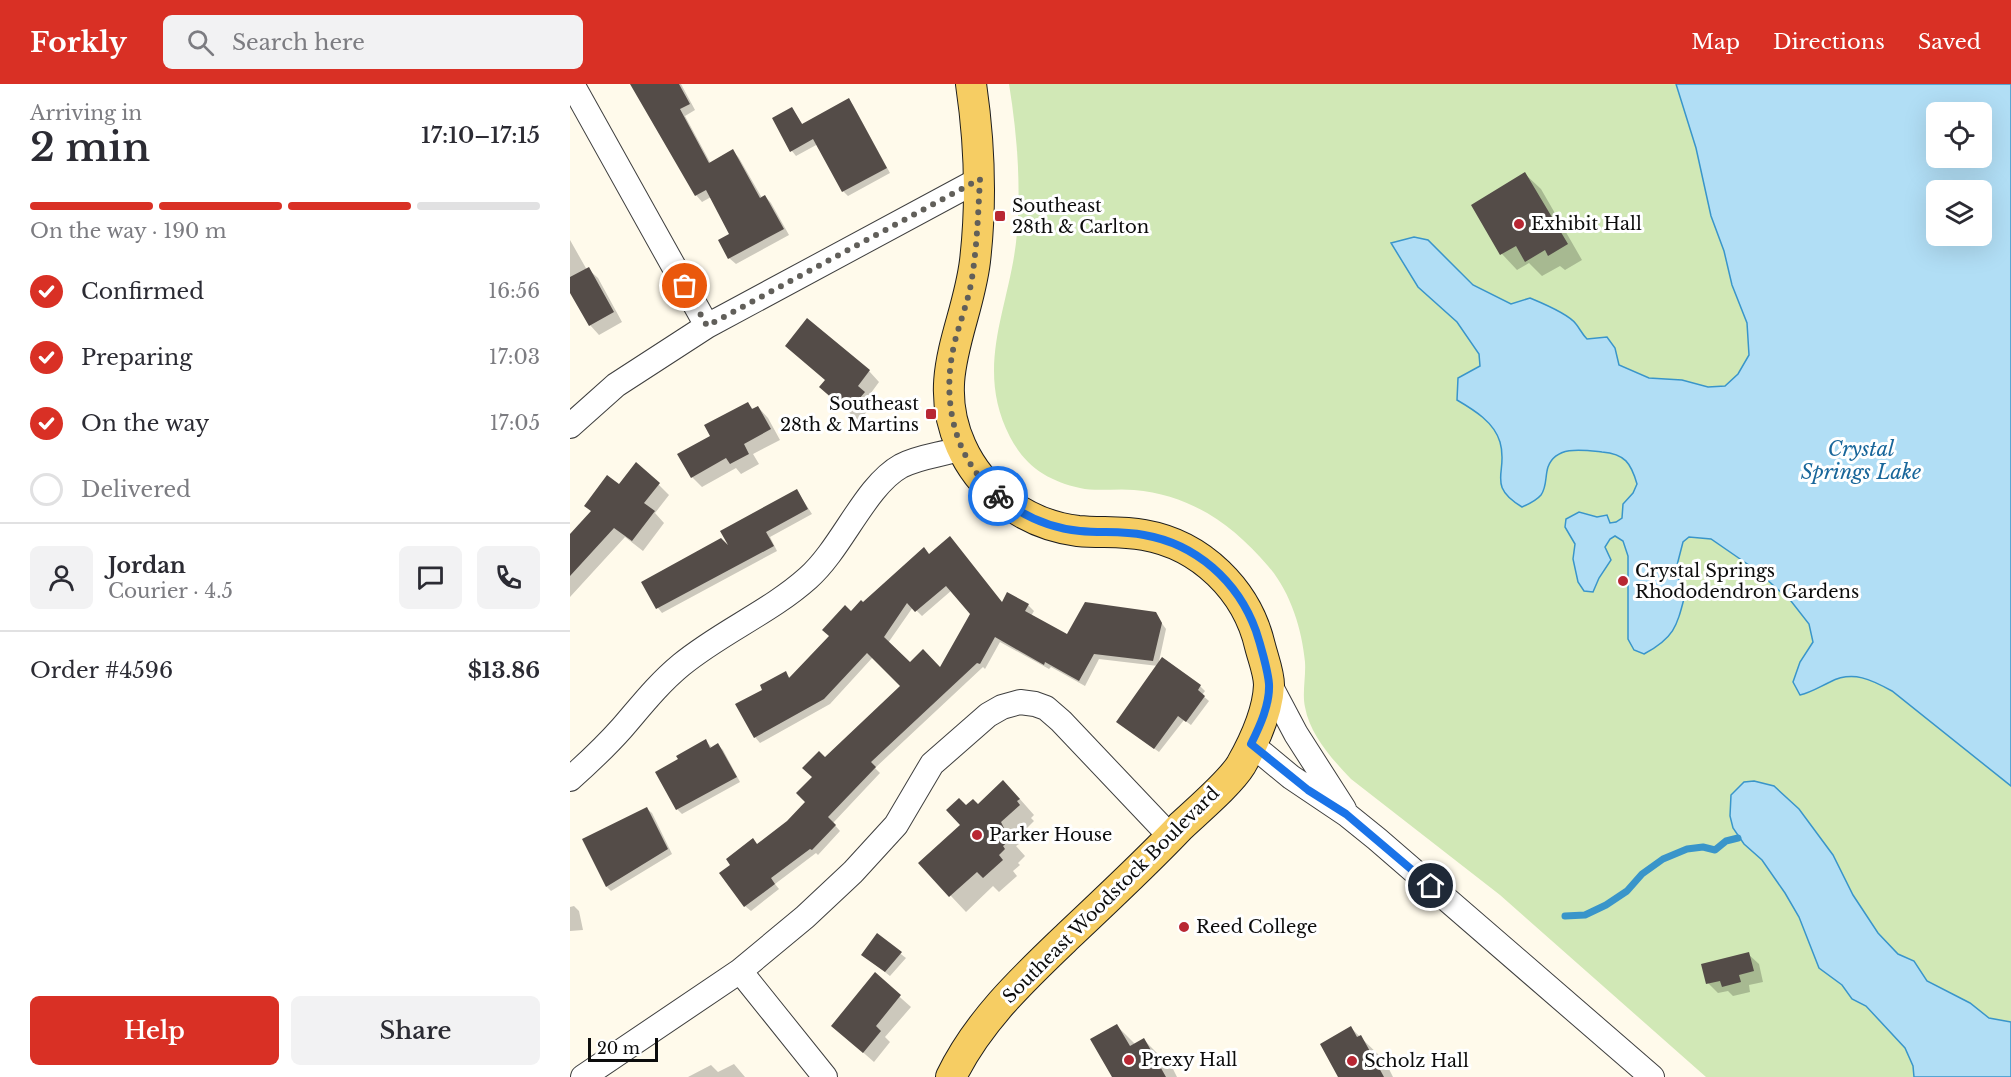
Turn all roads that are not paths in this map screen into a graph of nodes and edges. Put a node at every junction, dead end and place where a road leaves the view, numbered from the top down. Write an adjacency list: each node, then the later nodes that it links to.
1 (572, 84): 4 (street)
2 (971, 84): 3 (main road)
3 (980, 179): 4 (street); 6 (main road)
4 (707, 326): 5 (street)
5 (570, 426)
6 (962, 448): 7 (main road); 9 (street)
7 (1269, 684): 8 (main road, Southeast Woodstock Boulevard); 10 (street)
8 (1251, 744): 10 (street); 11 (main road, Southeast Woodstock Boulevard)
9 (570, 779)
10 (1346, 814): 16 (street)
11 (1171, 837): 12 (street); 15 (main road, Southeast Woodstock Boulevard)
12 (740, 971): 13 (street); 14 (street)
13 (583, 1077)
14 (825, 1077)
15 (951, 1077)
16 (1652, 1077)

